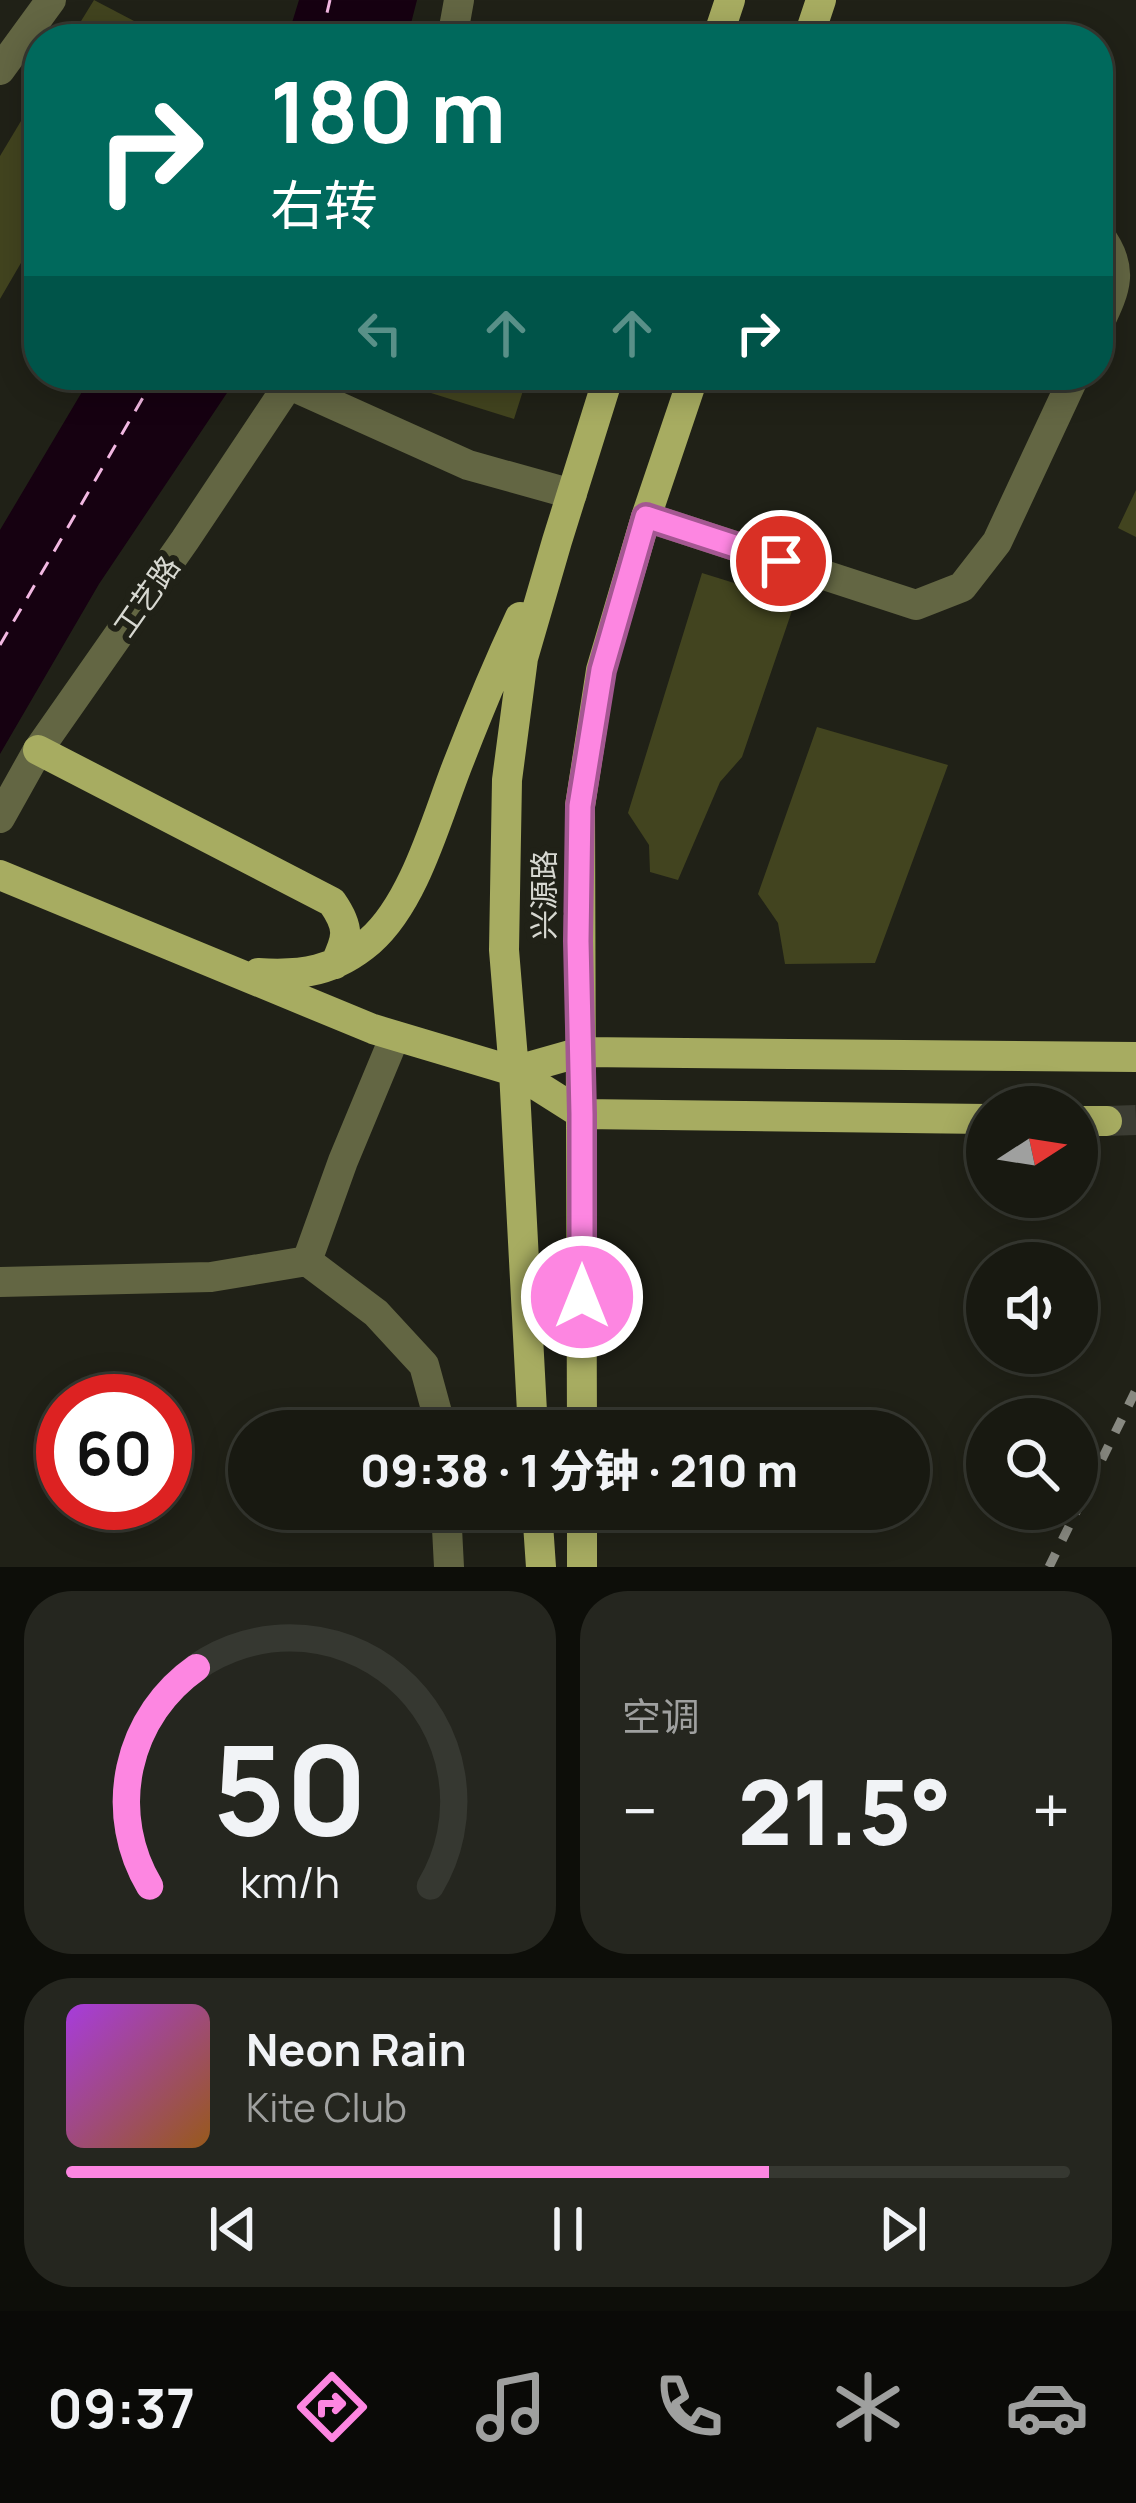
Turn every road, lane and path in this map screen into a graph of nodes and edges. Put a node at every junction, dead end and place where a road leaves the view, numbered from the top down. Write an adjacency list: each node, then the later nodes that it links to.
1 (24, 37): 2 (street)
2 (0, 70)
3 (285, 390): 11 (street, 工艺路)
4 (313, 390): 8 (street)
5 (604, 390): 8 (main road, 兴源路)
6 (689, 390): 9 (main road, 兴源路)
7 (1068, 390): 9 (street)
8 (572, 494): 10 (main road, 兴源路)
9 (646, 517): 17 (main road, 兴源路)
10 (557, 541): 14 (main road); 19 (main road, 兴源路)
11 (38, 749): 12 (street, 工艺路); 14 (main road)
12 (0, 818)
13 (8, 879): 15 (main road)
14 (335, 964): 15 (main road)
15 (230, 971): 16 (main road)
16 (395, 1036): 19 (main road); 22 (street)
17 (580, 1052): 18 (main road); 19 (main road); 20 (main road, 兴源路)
18 (1136, 1057)
19 (514, 1071): 20 (main road); 25 (main road, 兴源路)
20 (582, 1114): 21 (main road); 26 (main road, 兴源路)
21 (966, 1119)
22 (307, 1261): 23 (street); 24 (street)
23 (0, 1282)
24 (436, 1410)
25 (532, 1410)
26 (582, 1410)
27 (447, 1530): 30 (street)
28 (539, 1530): 31 (main road)
29 (582, 1530): 32 (main road)
30 (449, 1567)
31 (541, 1567)
32 (582, 1567)

